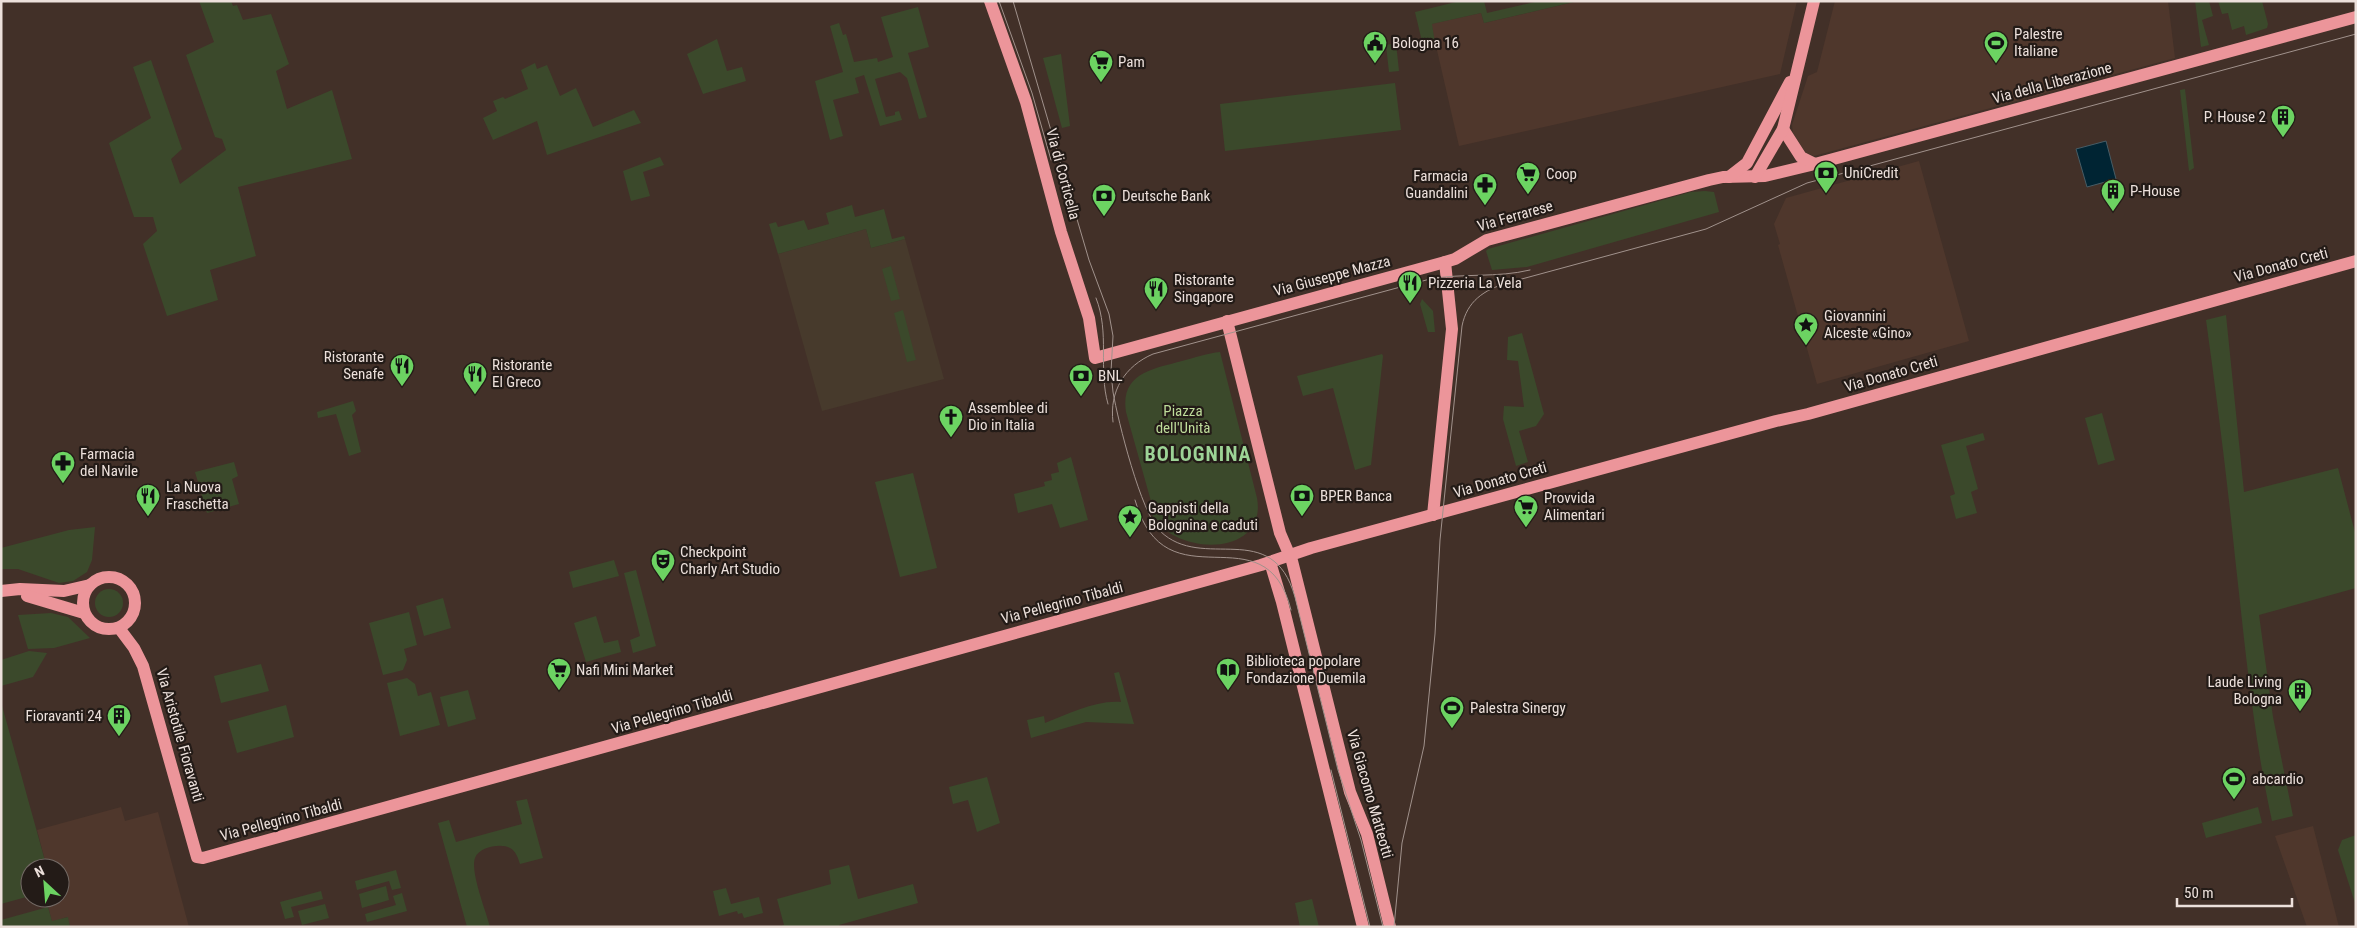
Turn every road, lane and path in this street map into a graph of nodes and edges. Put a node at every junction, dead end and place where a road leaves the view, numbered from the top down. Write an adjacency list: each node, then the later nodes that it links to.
1 (990, 1): 11 (main road, Via di Corticella)
2 (1814, 1): 4 (main road)
3 (2356, 17): 6 (main road, Via della Liberazione)
4 (1801, 61): 5 (main road); 7 (main road)
5 (1783, 129): 6 (main road); 8 (main road)
6 (1815, 164): 8 (main road, Via della Liberazione)
7 (1729, 177): 8 (main road, Via Ferrarese); 9 (main road, Via Ferrarese)
8 (1755, 177)
9 (1445, 262): 11 (main road, Via Giuseppe Mazza); 12 (main road)
10 (2356, 262): 12 (main road, Via Donato Creti)
11 (1227, 321): 13 (main road)
12 (1433, 515): 14 (main road)
13 (1280, 533): 14 (main road); 15 (main road)
14 (1290, 555): 15 (main road); 23 (main road, Via Giacomo Matteotti)
15 (1272, 561): 21 (main road, Via Pellegrino Tibaldi); 22 (main road)
16 (90, 585): 18 (main road); 19 (main road); 20 (main road)
17 (1, 592): 18 (main road)
18 (44, 596): 19 (main road)
19 (84, 613): 20 (main road)
20 (119, 628): 21 (main road, Via Aristotile Fioravanti)
21 (197, 857)
22 (1363, 927)
23 (1390, 927)

